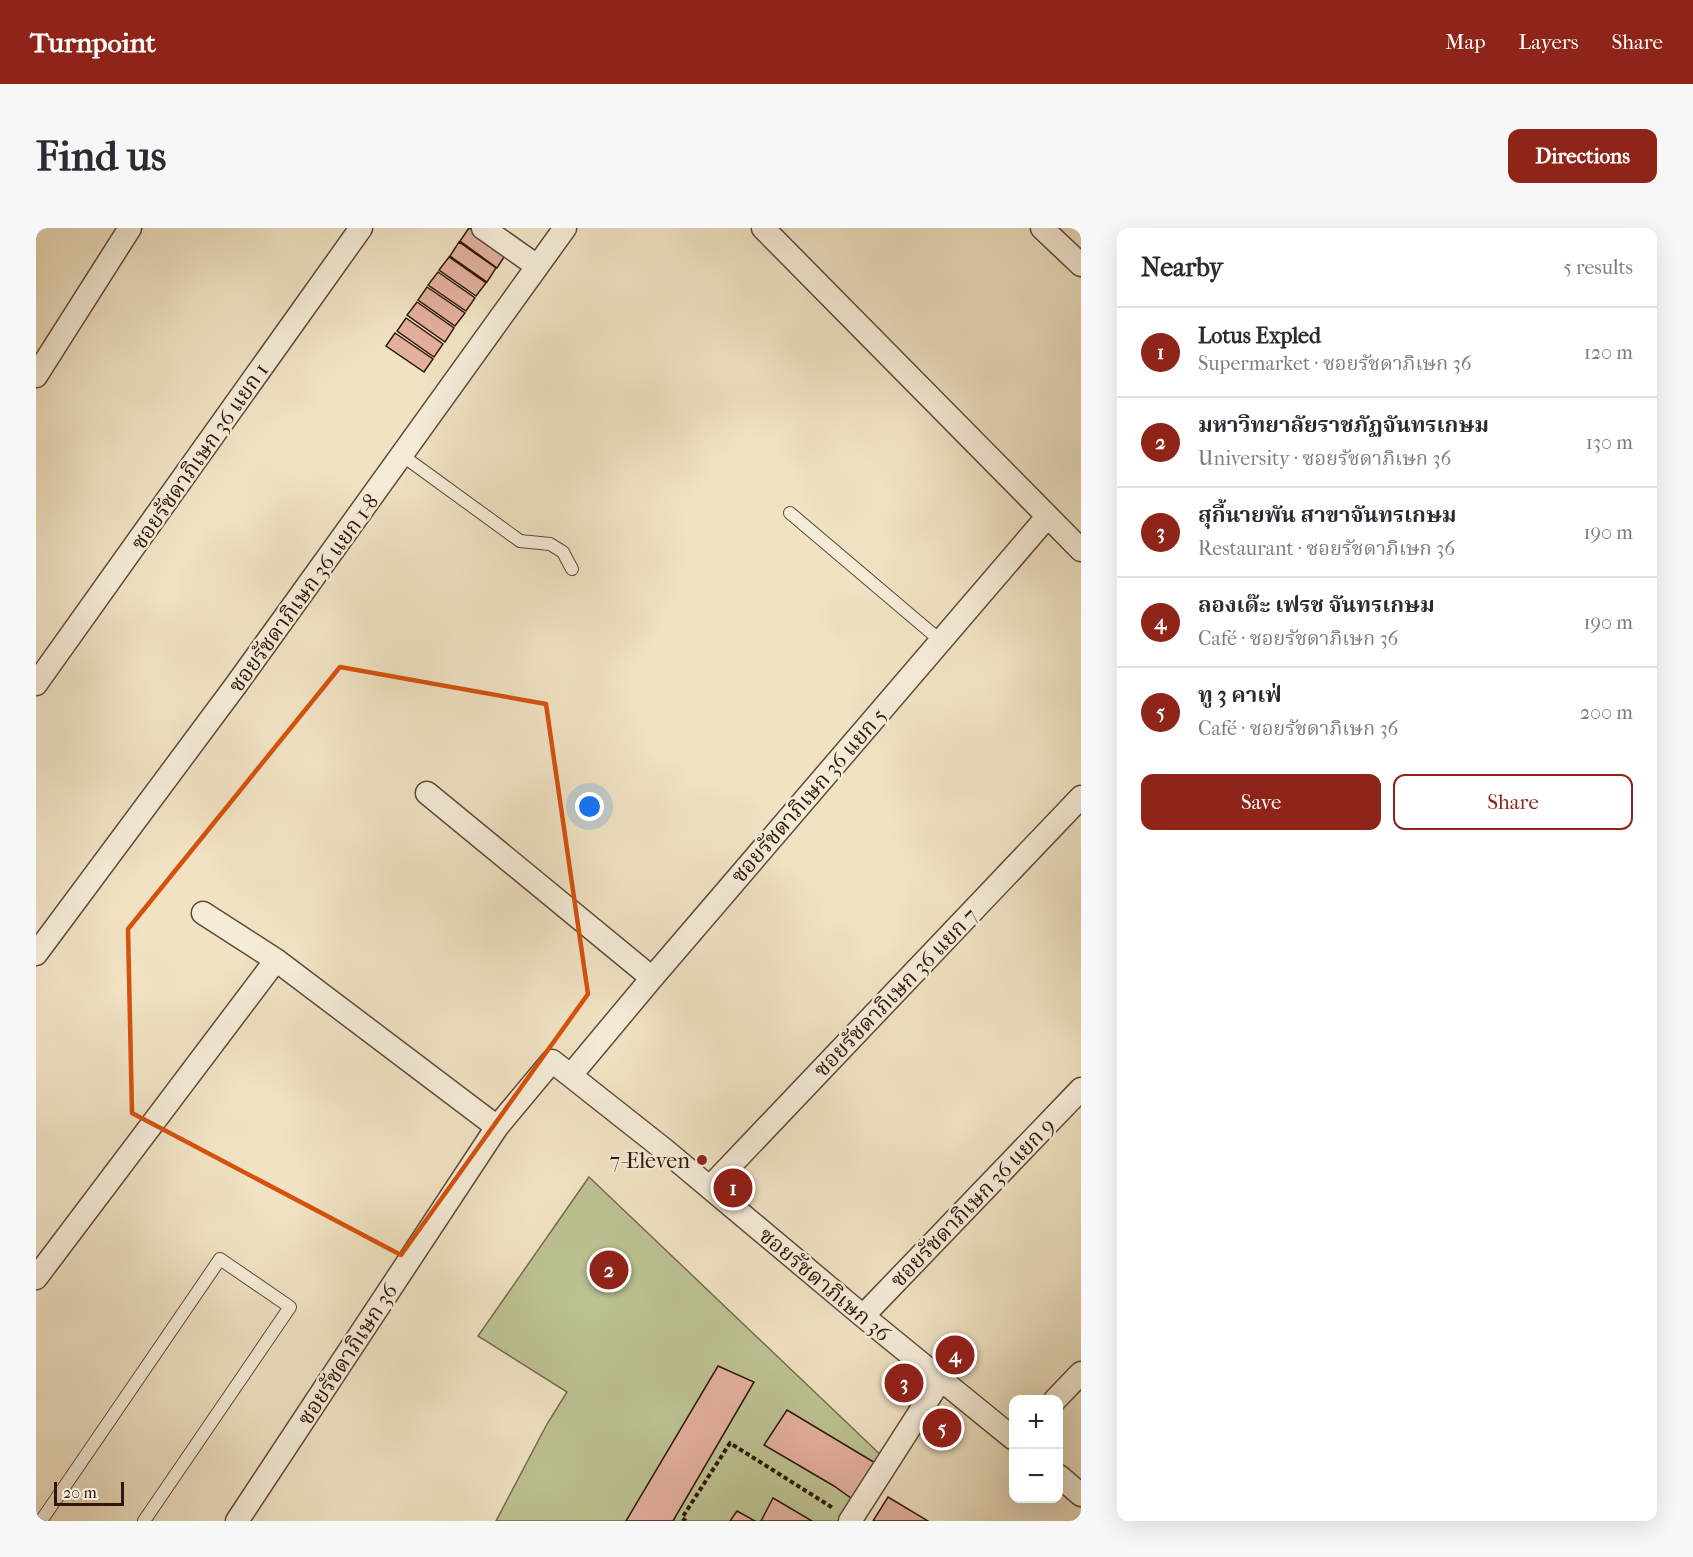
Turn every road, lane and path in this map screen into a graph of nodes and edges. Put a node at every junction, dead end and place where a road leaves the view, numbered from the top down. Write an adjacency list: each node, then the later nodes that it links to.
1 (130, 228): 9 (street)
2 (361, 228): 16 (street, ซอยรัชดาภิเษก 36 แยก 1)
3 (483, 228): 8 (street)
4 (566, 228): 8 (street, ซอยรัชดาภิเษก 36 แยก 1-8)
5 (763, 228): 12 (street)
6 (1042, 228): 7 (street)
7 (1081, 265)
8 (537, 266): 10 (street, ซอยรัชดาภิเษก 36 แยก 1-8)
9 (36, 376)
10 (403, 456): 14 (lane); 20 (street, ซอยรัชดาภิเษก 36 แยก 1-8)
11 (790, 513): 15 (lane)
12 (1047, 517): 13 (street); 15 (street, ซอยรัชดาภิเษก 36 แยก 5)
13 (1081, 550)
14 (572, 569)
15 (941, 641): 22 (street, ซอยรัชดาภิเษก 36 แยก 5)
16 (38, 677)
17 (427, 793): 22 (street)
18 (1081, 797): 26 (street, ซอยรัชดาภิเษก 36 แยก 7)
19 (203, 913): 21 (street)
20 (36, 954)
21 (276, 960): 25 (street); 27 (street)
22 (652, 978): 23 (street, ซอยรัชดาภิเษก 36 แยก 5)
23 (571, 1074): 25 (street, ซอยรัชดาภิเษก 36); 26 (street, ซอยรัชดาภิเษก 36)
24 (1081, 1089): 28 (street, ซอยรัชดาภิเษก 36 แยก 9)
25 (497, 1127): 38 (street, ซอยรัชดาภิเษก 36)
26 (710, 1187): 28 (street, ซอยรัชดาภิเษก 36)
27 (36, 1278)
28 (863, 1316): 30 (street, ซอยรัชดาภิเษก 36)
29 (1081, 1373): 31 (street)
30 (941, 1379): 32 (street, ซอยรัชดาภิเษก 36); 35 (street)
31 (1060, 1395)
32 (1009, 1435)
33 (1063, 1479): 34 (street)
34 (1081, 1495)
35 (851, 1520): 39 (path)
36 (41, 1521): 37 (lane)
37 (144, 1521)
38 (237, 1521)
39 (686, 1521)

